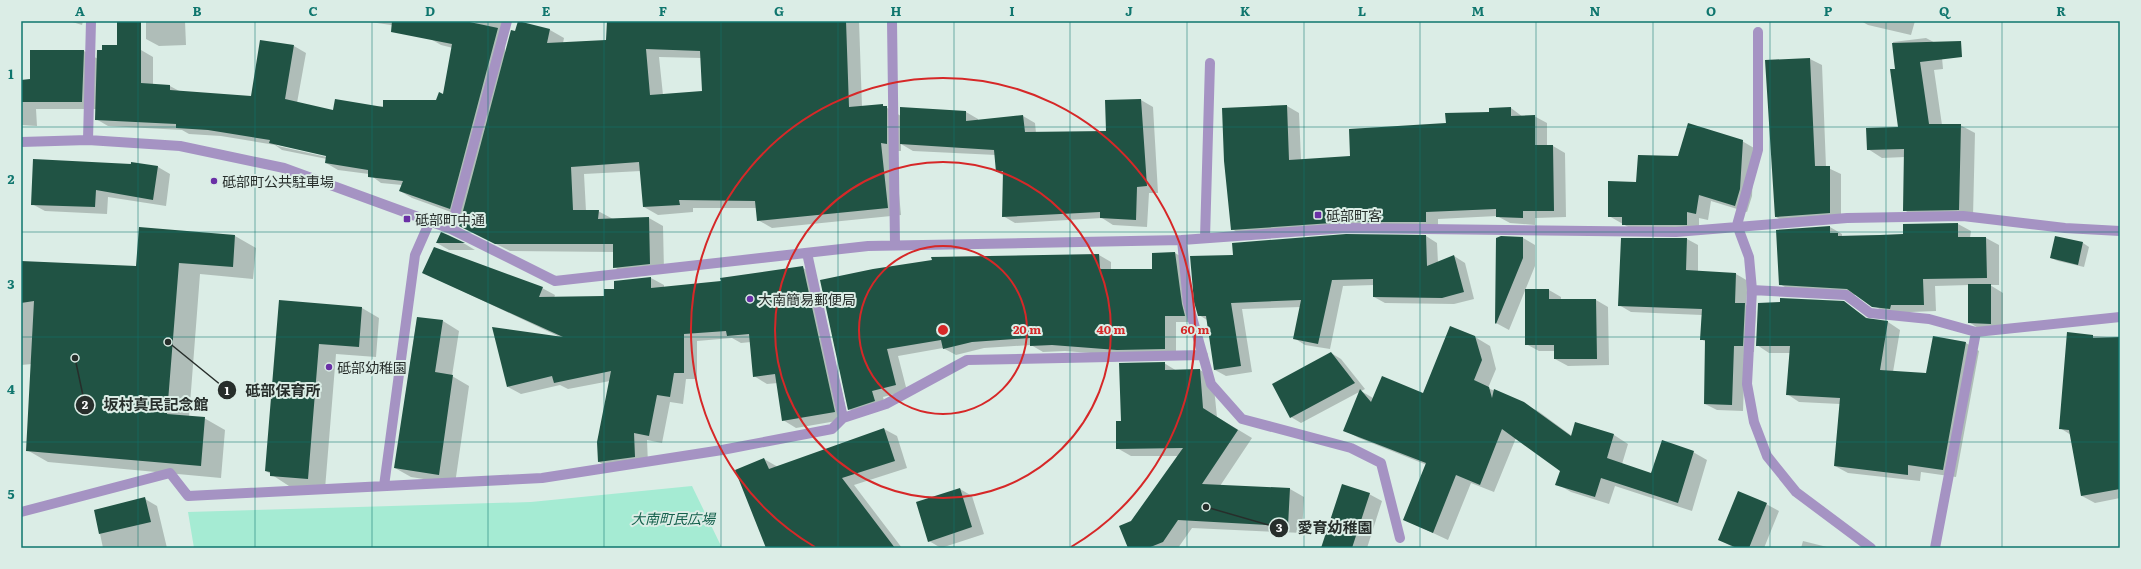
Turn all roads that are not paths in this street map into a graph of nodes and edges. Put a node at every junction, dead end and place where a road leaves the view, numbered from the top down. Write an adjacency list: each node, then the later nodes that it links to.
1 (91, 21): 6 (street)
2 (507, 21): 10 (street)
3 (892, 21): 14 (street)
4 (1758, 32): 9 (street)
5 (1210, 63): 12 (street)
6 (88, 140): 7 (street); 8 (street)
7 (21, 142)
8 (430, 221): 10 (street); 21 (street)
9 (1737, 225): 11 (street); 12 (street); 16 (street)
10 (451, 229): 15 (street)
11 (2120, 231)
12 (1205, 238): 13 (street)
13 (1182, 240): 14 (street); 19 (street)
14 (895, 245): 15 (street)
15 (807, 252): 20 (street)
16 (1752, 290): 18 (street); 24 (street)
17 (2120, 317): 18 (street)
18 (1976, 332): 25 (street)
19 (1203, 355): 20 (street); 23 (street)
20 (843, 418): 21 (street)
21 (384, 486): 22 (street)
22 (21, 512)
23 (1400, 538)
24 (1871, 548)
25 (1935, 548)

